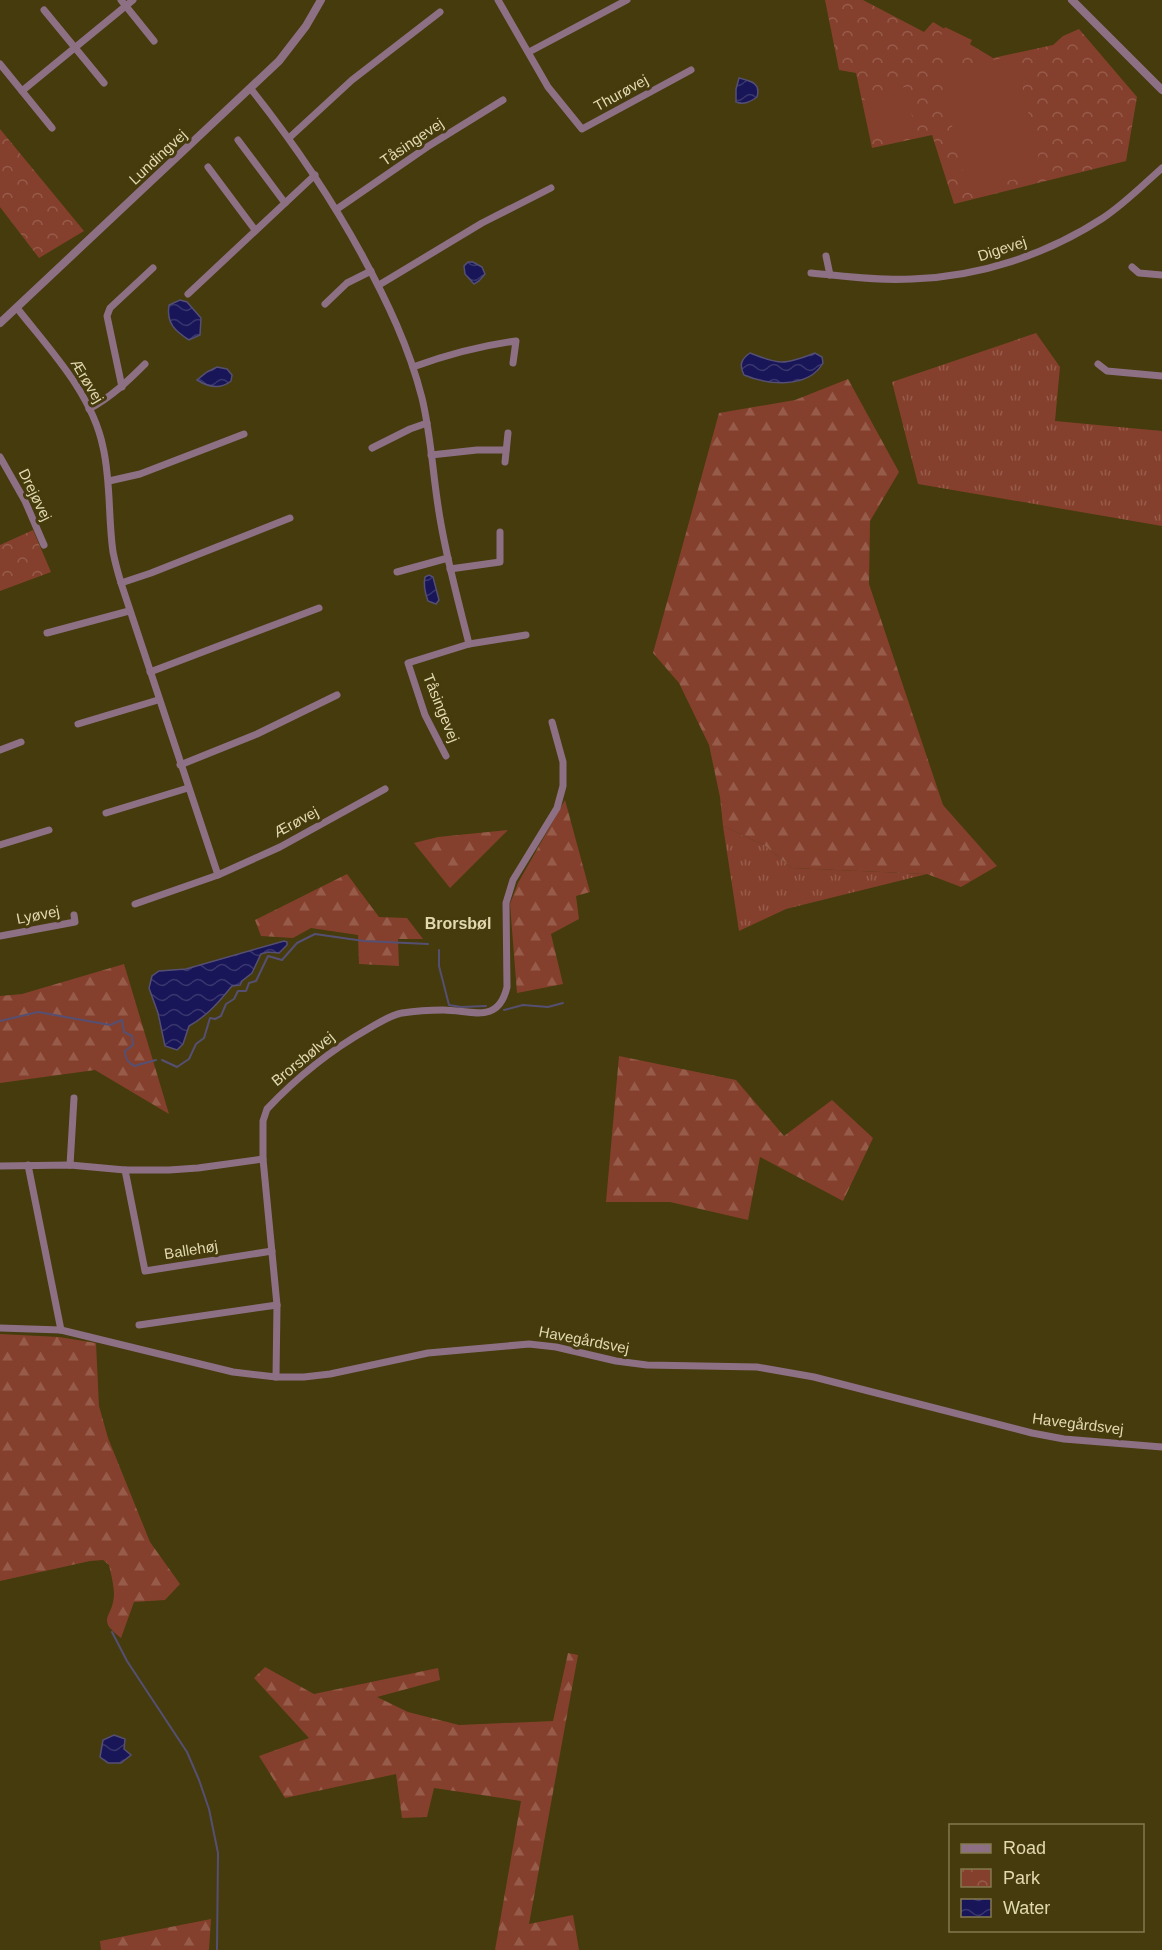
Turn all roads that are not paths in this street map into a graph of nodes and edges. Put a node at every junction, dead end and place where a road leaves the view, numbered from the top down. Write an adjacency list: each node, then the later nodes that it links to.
1 (133, 0): 6 (street)
2 (321, 0): 15 (street, Lundingvej)
3 (498, 0): 11 (street, Thurøvej)
4 (627, 0): 11 (street)
5 (1072, 0): 16 (street)
6 (123, 3): 9 (street); 10 (street)
7 (44, 10): 10 (street)
8 (440, 12): 20 (street)
9 (154, 41)
10 (75, 48): 14 (street); 17 (street)
11 (529, 52): 13 (street, Thurøvej)
12 (0, 64): 17 (street)
13 (691, 70)
14 (104, 83)
15 (250, 89): 20 (street); 39 (street, Lundingvej)
16 (1162, 90)
17 (22, 91): 19 (street)
18 (503, 100): 27 (street, Tåsingevej)
19 (52, 128)
20 (289, 138): 24 (street)
21 (238, 140): 26 (street)
22 (208, 167): 28 (street)
23 (1160, 172): 34 (street, Digevej)
24 (315, 175): 26 (street); 27 (street)
25 (550, 188): 36 (street)
26 (285, 203): 28 (street)
27 (337, 209): 32 (street)
28 (255, 230): 37 (street)
29 (826, 256): 34 (street)
30 (1132, 267): 35 (street)
31 (153, 268): 46 (street)
32 (371, 271): 36 (street); 38 (street)
33 (811, 273): 34 (street, Digevej)
34 (830, 275)
35 (1162, 275)
36 (379, 285): 44 (street)
37 (188, 294)
38 (325, 304)
39 (16, 308): 40 (street, Lundingvej); 47 (street, Ærøvej)
40 (0, 323)
41 (513, 363): 44 (street)
42 (145, 364): 46 (street)
43 (1098, 364): 45 (street)
44 (413, 367): 48 (street)
45 (1162, 376)
46 (122, 387): 47 (street)
47 (89, 409): 56 (street, Ærøvej)
48 (427, 423): 51 (street); 53 (street)
49 (508, 433): 52 (street)
50 (244, 434): 56 (street)
51 (372, 448)
52 (506, 450): 53 (street); 55 (street)
53 (431, 455): 60 (street)
54 (0, 457): 59 (street, Drejøvej)
55 (505, 462)
56 (109, 481): 63 (street, Ærøvej)
57 (290, 518): 63 (street)
58 (500, 532): 61 (street)
59 (45, 545)
60 (448, 558): 61 (street); 62 (street)
61 (450, 569): 68 (street)
62 (397, 572)
63 (121, 583): 65 (street, Ærøvej)
64 (319, 608): 69 (street)
65 (129, 611): 66 (street); 69 (street, Ærøvej)
66 (47, 633)
67 (526, 635): 68 (street, Tåsingevej)
68 (469, 644): 76 (street, Tåsingevej)
69 (150, 672): 71 (street, Ærøvej)
70 (338, 695): 77 (street)
71 (158, 700): 73 (street); 77 (street, Ærøvej)
72 (552, 722): 88 (street, Brorsbølvej)
73 (78, 724)
74 (21, 742): 75 (street)
75 (0, 750)
76 (446, 756)
77 (180, 765): 78 (street, Ærøvej)
78 (188, 788): 80 (street); 83 (street, Ærøvej)
79 (385, 789): 83 (street, Ærøvej)
80 (106, 813)
81 (49, 830): 82 (street)
82 (0, 844)
83 (218, 875): 84 (street, Ærøvej)
84 (135, 904)
85 (74, 915): 86 (street, Lyøvej)
86 (0, 936)
87 (74, 1098): 90 (street)
88 (263, 1159): 92 (street); 93 (street, Brorsbølvej)
89 (28, 1165): 90 (street); 91 (street); 97 (street)
90 (70, 1165): 92 (street)
91 (0, 1166)
92 (124, 1170): 93 (street, Ballehøj)
93 (272, 1251): 94 (street, Brorsbølvej)
94 (278, 1305): 95 (street); 98 (street, Brorsbølvej)
95 (139, 1325)
96 (0, 1328): 97 (street, Havegårdsvej)
97 (61, 1330): 98 (street, Havegårdsvej)
98 (276, 1377): 99 (street, Havegårdsvej)
99 (1162, 1447)

